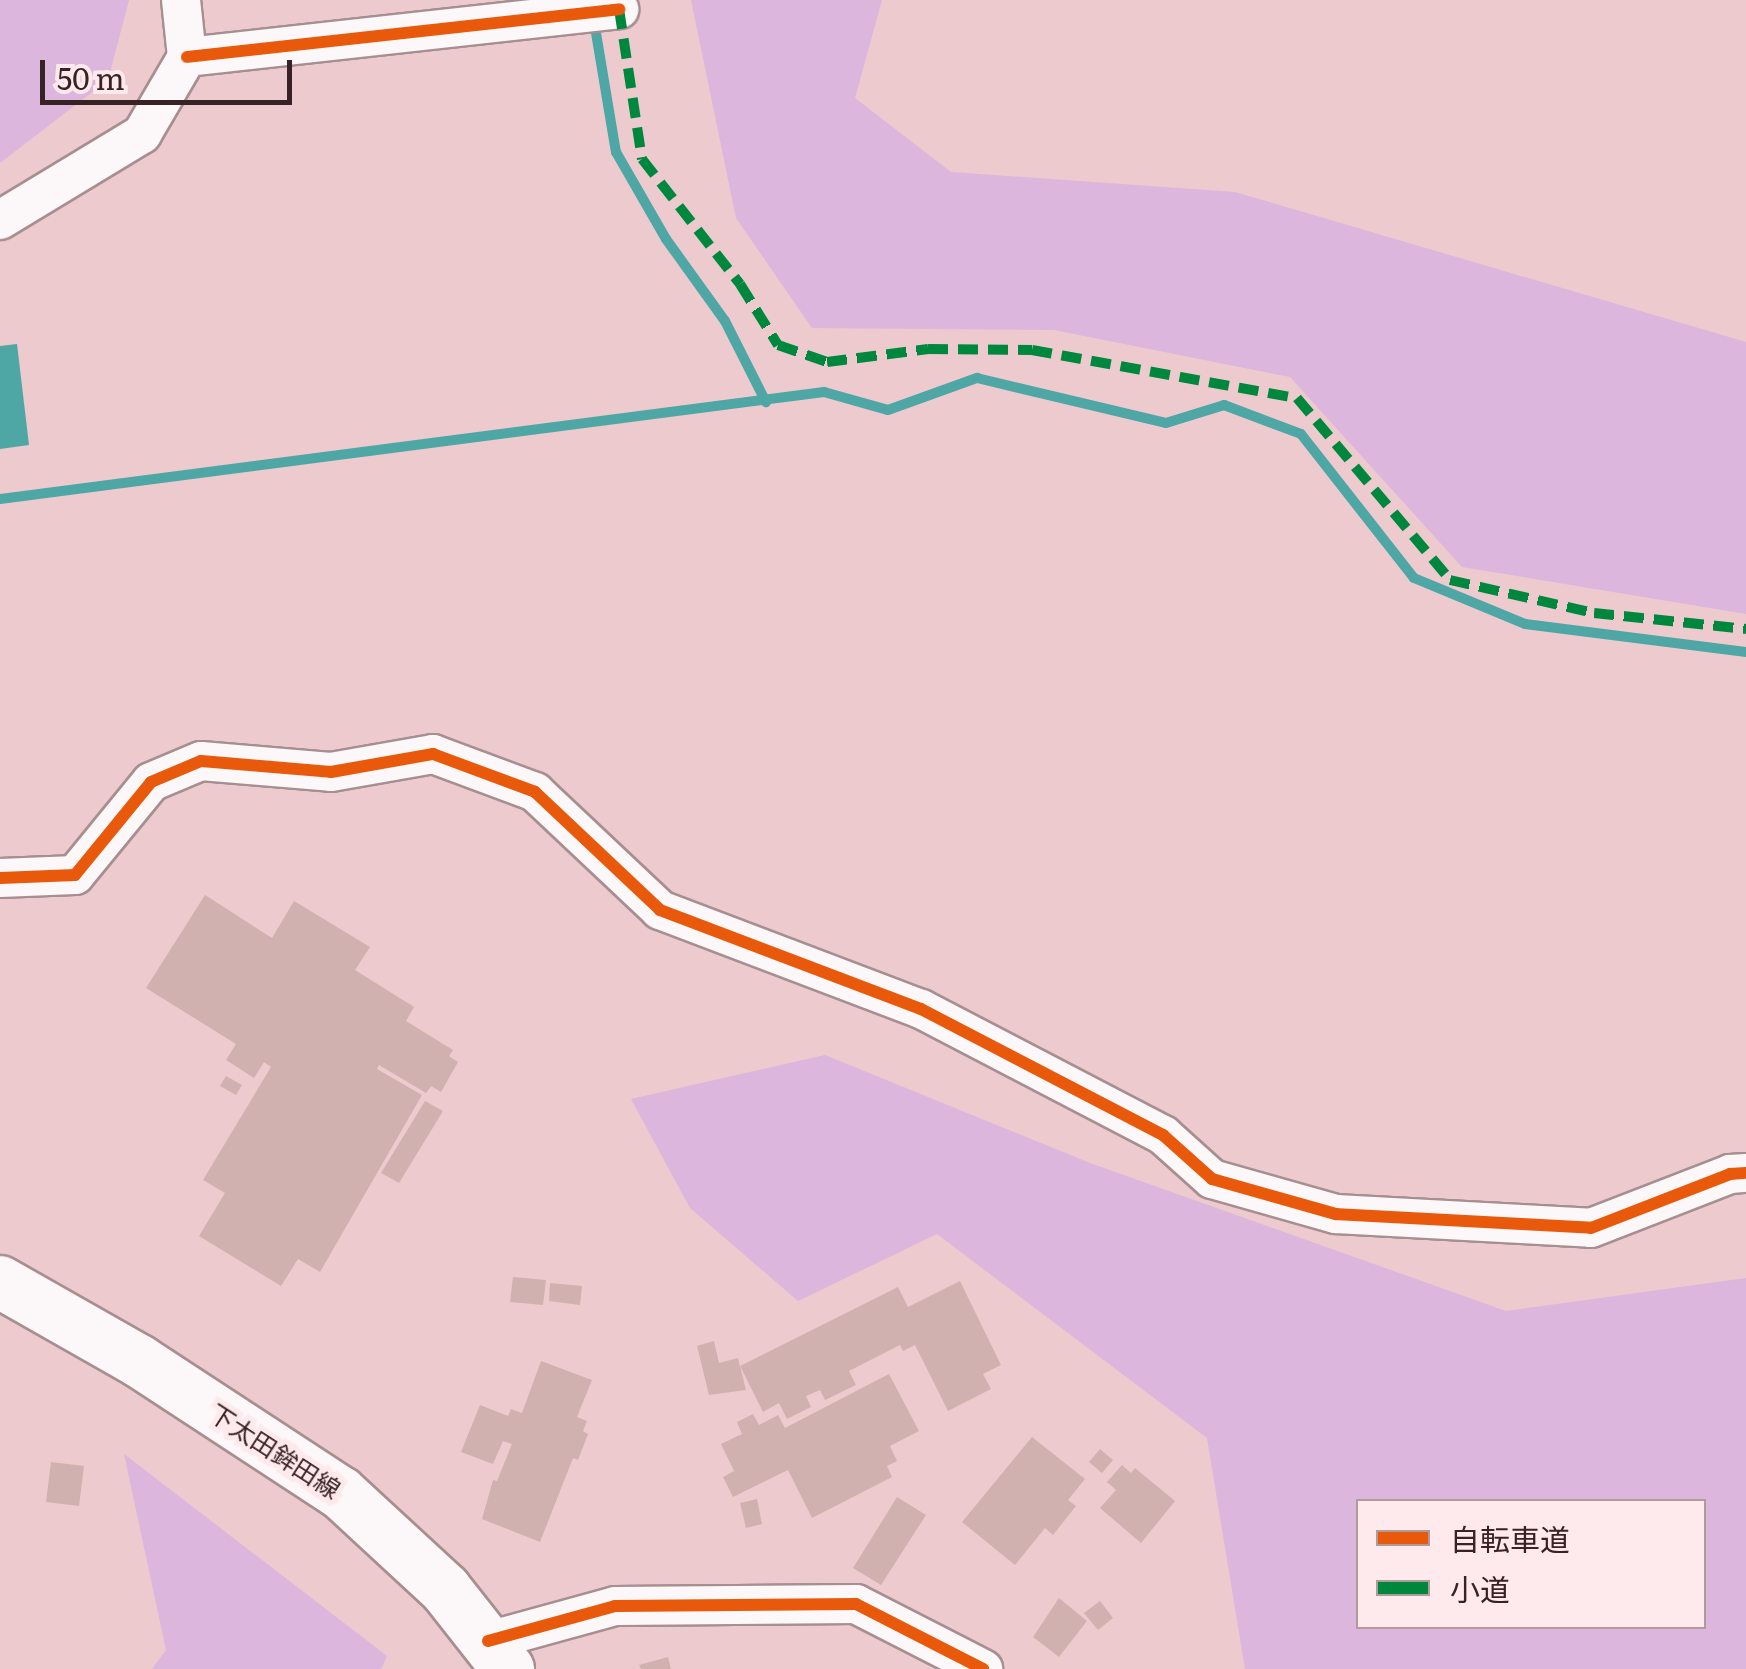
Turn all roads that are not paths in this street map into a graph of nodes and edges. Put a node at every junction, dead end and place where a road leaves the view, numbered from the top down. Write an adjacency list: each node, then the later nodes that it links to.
1 (181, 0): 3 (street)
2 (618, 9): 3 (street)
3 (187, 57): 4 (street)
4 (0, 220)
5 (0, 878): 6 (street)
6 (1746, 1173)
7 (0, 1282): 8 (main road, 下太田鉾田線)
8 (498, 1655): 9 (street)
9 (983, 1669)

